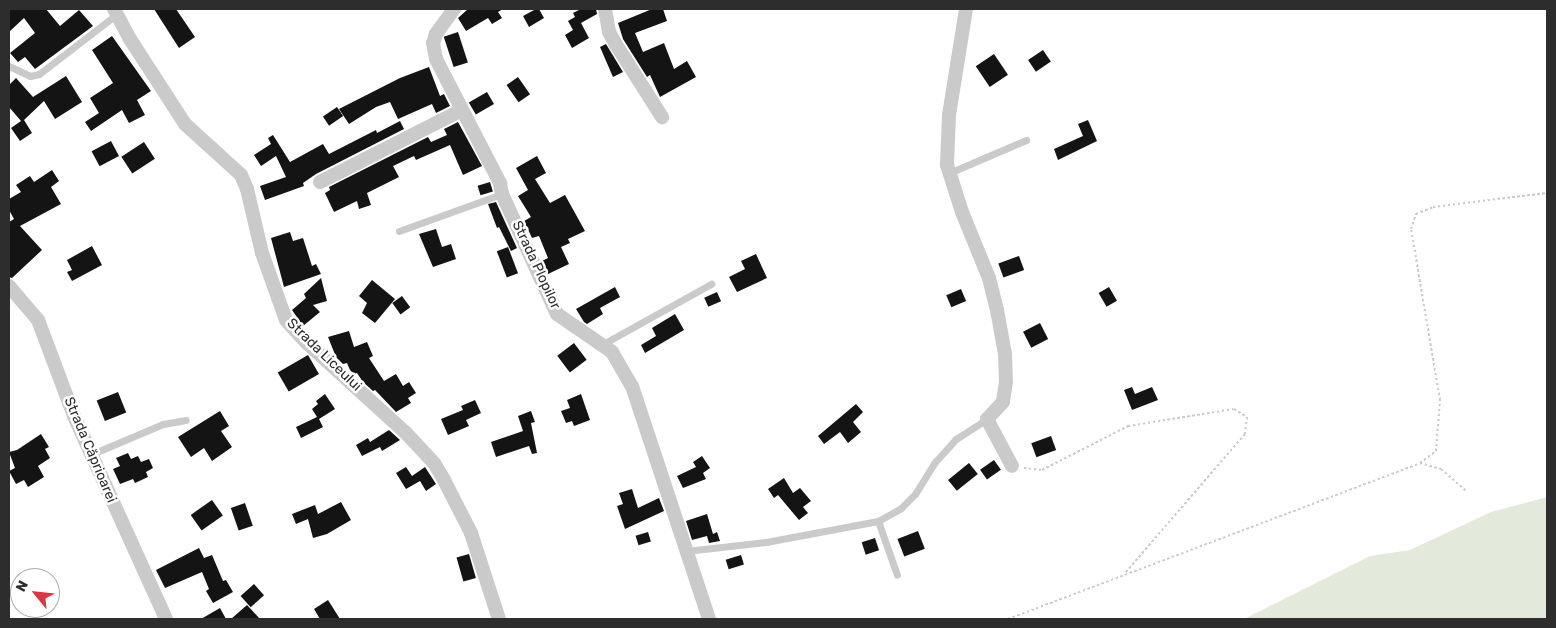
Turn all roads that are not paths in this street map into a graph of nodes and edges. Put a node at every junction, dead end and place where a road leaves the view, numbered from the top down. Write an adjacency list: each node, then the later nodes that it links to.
1 (454, 9): 6 (street, Strada Plopilor)
2 (605, 9): 7 (street)
3 (966, 9): 9 (street)
4 (116, 11): 5 (lane); 24 (street, Strada Liceului)
5 (9, 66)
6 (462, 110): 10 (street); 11 (street, Strada Plopilor)
7 (662, 117)
8 (1026, 140): 9 (lane)
9 (949, 172): 16 (street)
10 (320, 182)
11 (502, 194): 12 (lane); 15 (street, Strada Plopilor)
12 (399, 231)
13 (711, 284): 15 (lane)
14 (9, 286): 18 (street, Strada Căprioarei)
15 (603, 344): 21 (street, Strada Plopilor)
16 (987, 419): 19 (street); 20 (lane)
17 (186, 420): 18 (lane)
18 (92, 454): 23 (street, Strada Căprioarei)
19 (1012, 466)
20 (878, 521): 21 (lane); 22 (lane)
21 (686, 551): 25 (street, Strada Plopilor)
22 (897, 575)
23 (166, 619)
24 (499, 619)
25 (709, 619)

